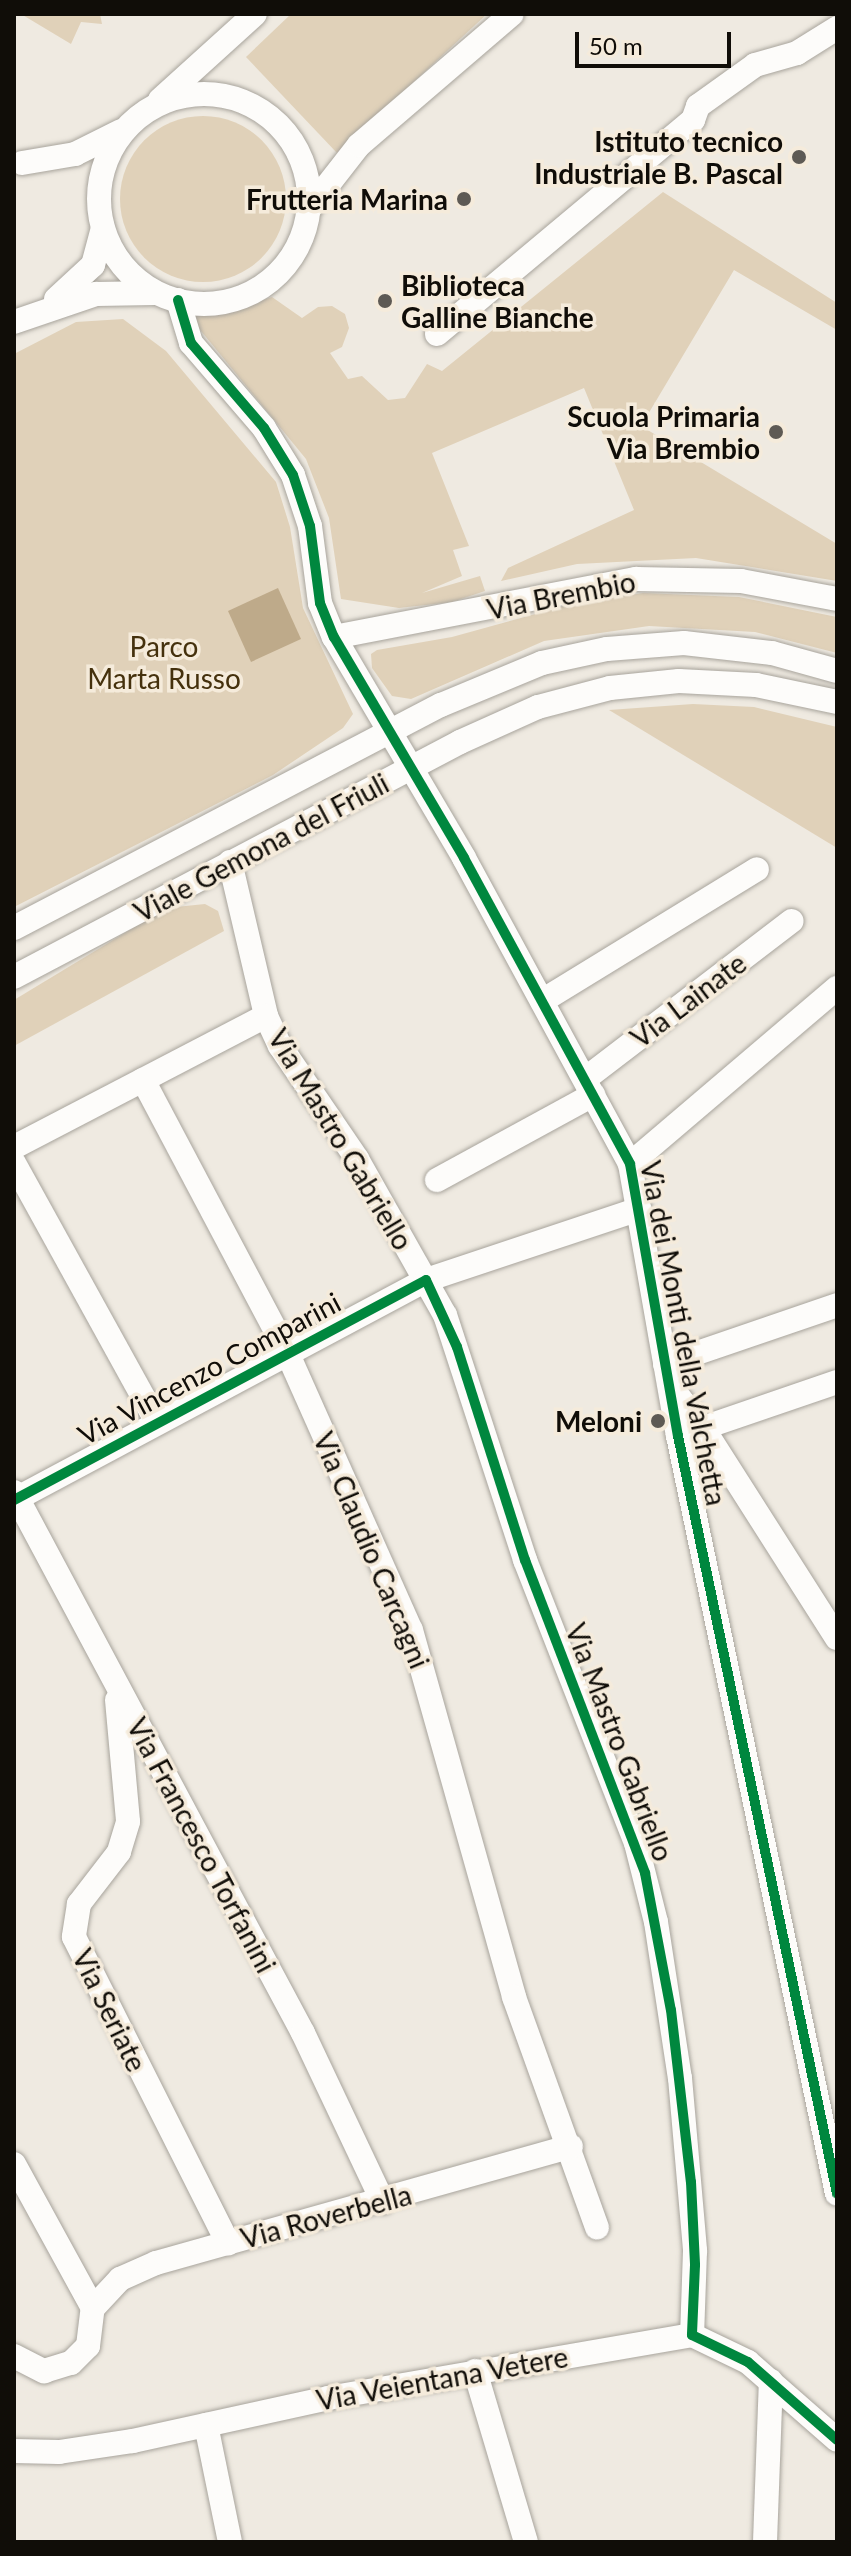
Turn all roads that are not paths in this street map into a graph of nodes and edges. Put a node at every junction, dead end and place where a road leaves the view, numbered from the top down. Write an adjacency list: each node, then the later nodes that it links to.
1 (255, 14): 4 (street)
2 (512, 14): 8 (street)
3 (837, 28): 12 (street)
4 (152, 107): 5 (street); 8 (street)
5 (130, 125): 6 (street); 7 (street)
6 (18, 163): 7 (street)
7 (98, 192): 9 (street)
8 (309, 209): 10 (street)
9 (103, 228): 10 (street); 11 (street)
10 (167, 296): 11 (street); 14 (street, Via dei Monti della Valchetta)
11 (22, 319)
12 (437, 334)
13 (837, 599): 14 (street, Via Brembio)
14 (334, 637): 17 (street, Via dei Monti della Valchetta)
15 (837, 671): 17 (street, Viale Gemona del Friuli)
16 (837, 702): 18 (street, Viale Gemona del Friuli)
17 (390, 733): 18 (street, Via dei Monti della Valchetta); 21 (street, Viale Gemona del Friuli)
18 (411, 768): 19 (street, Viale Gemona del Friuli); 29 (street, Via dei Monti della Valchetta)
19 (230, 862): 25 (street, Viale Gemona del Friuli); 30 (street, Via Mastro Gabriello)
20 (757, 869): 29 (street)
21 (88, 890): 22 (street, Viale Gemona del Friuli); 25 (street)
22 (36, 916): 24 (street, Viale Gemona del Friuli); 26 (street)
23 (792, 921): 32 (street, Via Lainate)
24 (14, 928)
25 (107, 928): 26 (street, Viale Gemona del Friuli)
26 (57, 954): 27 (street, Viale Gemona del Friuli)
27 (14, 977)
28 (837, 988): 35 (street)
29 (542, 1001): 32 (street, Via dei Monti della Valchetta)
30 (266, 1016): 31 (street); 38 (street, Via Mastro Gabriello)
31 (143, 1080): 33 (street); 40 (street, Via Claudio Carcagni)
32 (589, 1087): 35 (street, Via dei Monti della Valchetta); 36 (street, Via Lainate)
33 (14, 1147)
34 (14, 1163): 43 (street)
35 (630, 1164): 37 (street, Via dei Monti della Valchetta)
36 (437, 1180)
37 (639, 1209): 38 (street, Via Vincenzo Comparini); 41 (street, Via dei Monti della Valchetta)
38 (426, 1280): 40 (street, Via Vincenzo Comparini); 56 (street, Via Mastro Gabriello)
39 (837, 1305): 41 (street)
40 (287, 1352): 43 (street, Via Vincenzo Comparini); 49 (street, Via Claudio Carcagni)
41 (668, 1375): 44 (street); 45 (street, Via dei Monti della Valchetta)
42 (837, 1382): 44 (street)
43 (157, 1422): 46 (street, Via Vincenzo Comparini)
44 (703, 1428): 45 (street); 47 (street)
45 (678, 1436): 51 (street, Via dei Monti della Valchetta)
46 (15, 1496): 48 (street, Via Francesco Torfanini)
47 (837, 1638)
48 (114, 1678): 52 (street, Via Francesco Torfanini); 54 (street, Via Seriate)
49 (571, 2146): 52 (street, Via Roverbella); 53 (street, Via Claudio Carcagni)
50 (14, 2164): 55 (street)
51 (837, 2194)
52 (383, 2202): 54 (street, Via Roverbella)
53 (597, 2227)
54 (228, 2243): 55 (street, Via Roverbella)
55 (93, 2308): 57 (street)
56 (692, 2335): 58 (street, Via Veientana Vetere); 59 (street)
57 (14, 2356)
58 (475, 2371): 60 (street, Via Veientana Vetere); 64 (street)
59 (771, 2381): 61 (street); 65 (street)
60 (206, 2425): 62 (street, Via Veientana Vetere); 63 (street)
61 (837, 2440)
62 (14, 2451)
63 (230, 2542)
64 (526, 2542)
65 (765, 2542)

